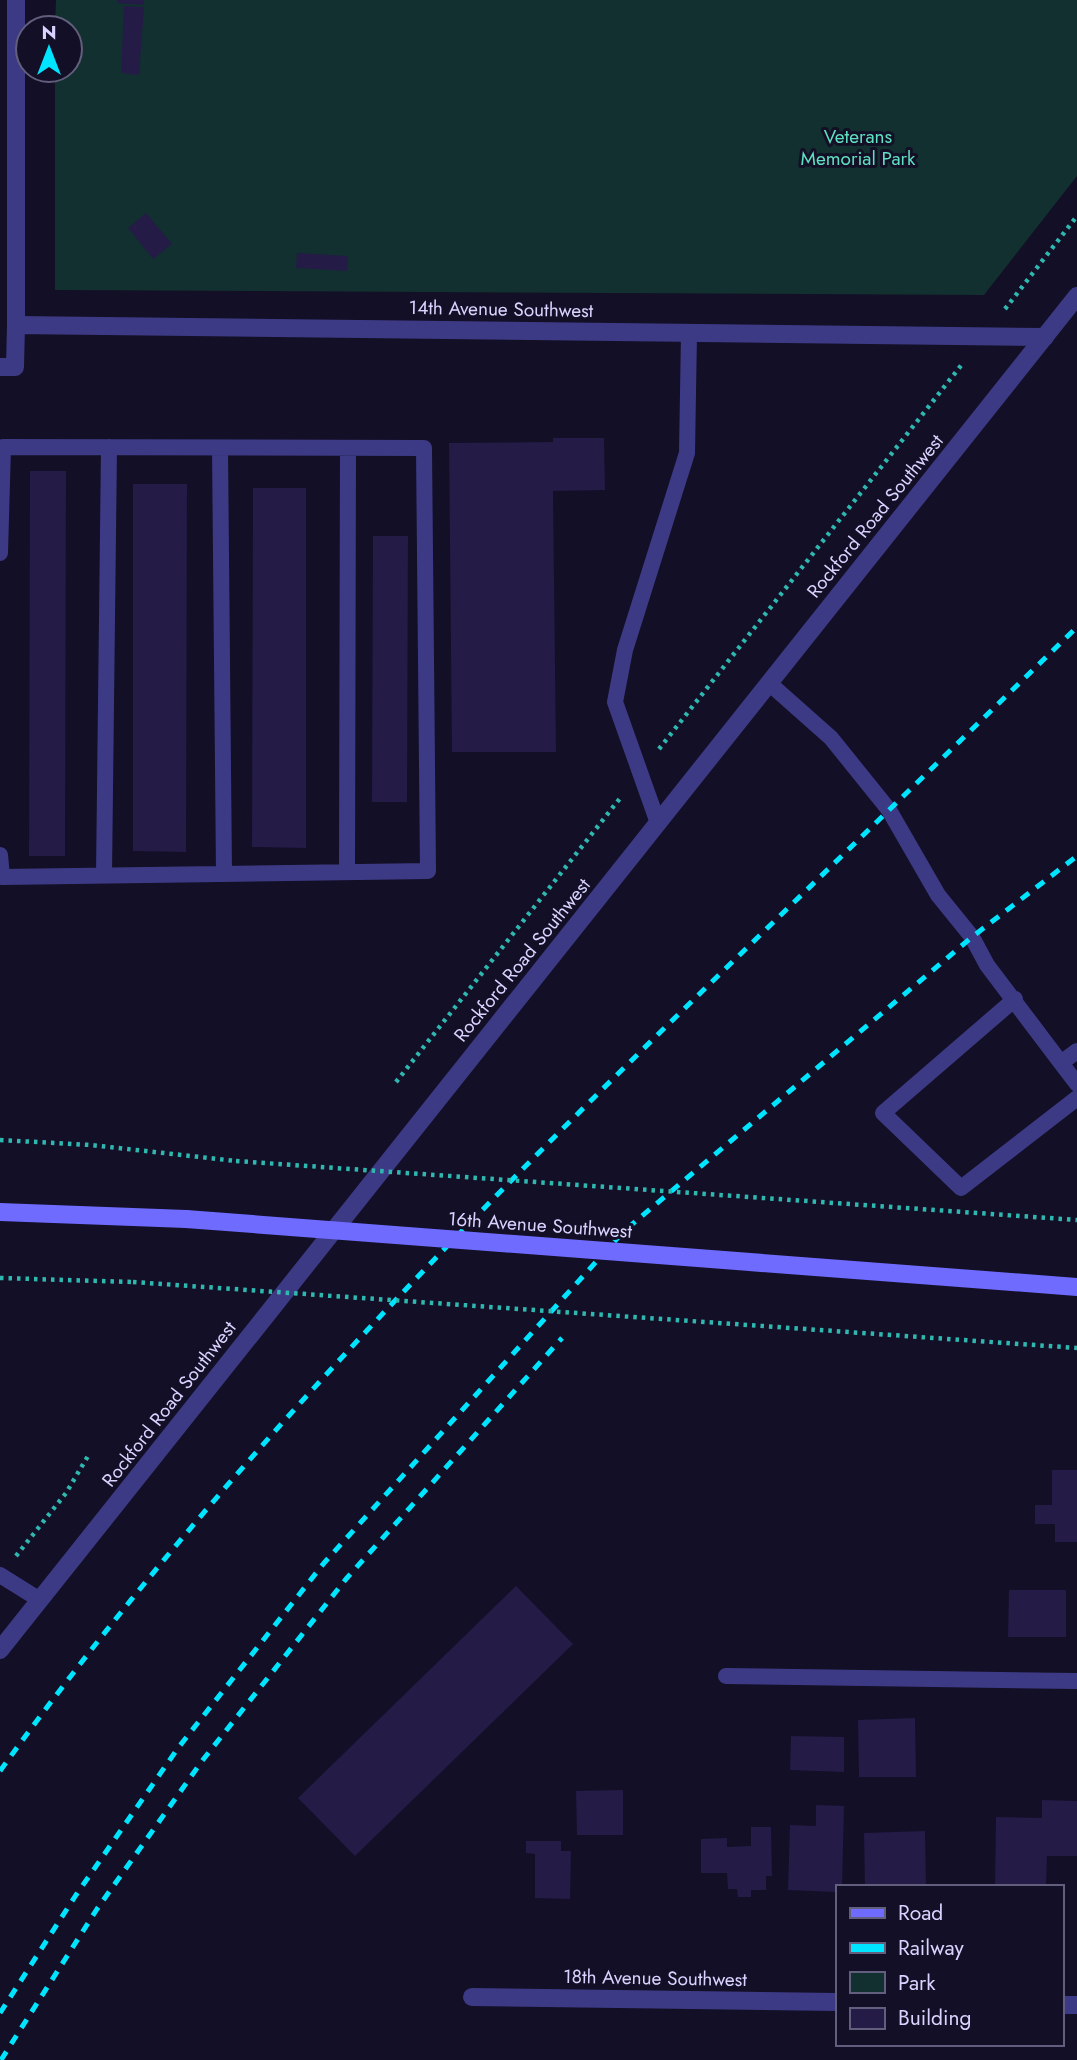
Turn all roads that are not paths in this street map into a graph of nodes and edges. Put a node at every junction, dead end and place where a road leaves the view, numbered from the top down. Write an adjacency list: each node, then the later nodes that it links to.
1 (16, 0): 3 (street)
2 (1077, 296): 5 (street, Rockford Road Southwest)
3 (16, 324): 4 (street, 14th Avenue Southwest); 6 (street)
4 (690, 332): 5 (street, 14th Avenue Southwest); 12 (lane)
5 (1045, 337): 11 (street, Rockford Road Southwest)
6 (0, 367)
7 (109, 447): 8 (lane); 10 (lane); 16 (lane)
8 (219, 448): 9 (lane); 15 (lane)
9 (348, 449): 14 (lane); 14 (lane)
10 (0, 553)
11 (769, 683): 12 (street, Rockford Road Southwest); 17 (lane)
12 (657, 823): 25 (street, Rockford Road Southwest)
13 (0, 855): 16 (lane)
14 (347, 872): 15 (lane)
15 (224, 874): 16 (lane)
16 (104, 876)
17 (1015, 999): 19 (lane); 21 (lane)
18 (1077, 1051): 19 (lane)
19 (1061, 1063): 20 (lane)
20 (1077, 1084)
21 (1077, 1098)
22 (0, 1212): 23 (main road, 16th Avenue Southwest, bridge)
23 (1077, 1287)
24 (0, 1575): 25 (lane)
25 (40, 1600): 26 (street, Rockford Road Southwest)
26 (0, 1650)
27 (726, 1676): 28 (lane)
28 (1077, 1681)
29 (472, 1997): 30 (street, 18th Avenue Southwest)
30 (836, 2001)

